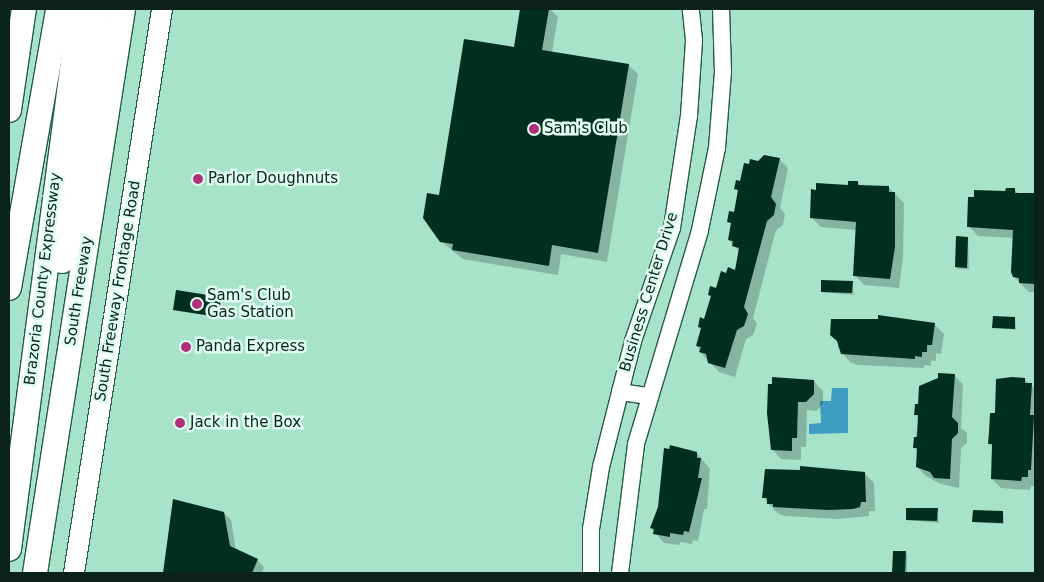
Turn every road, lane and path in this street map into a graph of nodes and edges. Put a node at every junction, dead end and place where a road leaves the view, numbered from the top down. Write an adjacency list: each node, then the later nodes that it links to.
1 (24, 9): 11 (highway)
2 (42, 9): 12 (highway)
3 (58, 9): 13 (highway, Brazoria County Expressway)
4 (124, 9): 17 (highway, South Freeway)
5 (162, 9): 18 (main road, South Freeway Frontage Road)
6 (691, 9): 9 (street, Business Center Drive)
7 (721, 9): 10 (street, Business Center Drive)
8 (92, 11): 16 (highway)
9 (693, 33): 10 (street); 14 (street, Business Center Drive)
10 (722, 33): 15 (street, Business Center Drive)
11 (9, 110)
12 (9, 213)
13 (9, 288)
14 (620, 392): 15 (street); 19 (street, Business Center Drive)
15 (649, 396): 20 (street, Business Center Drive)
16 (9, 544)
17 (36, 573)
18 (74, 573)
19 (591, 573)
20 (620, 573)

